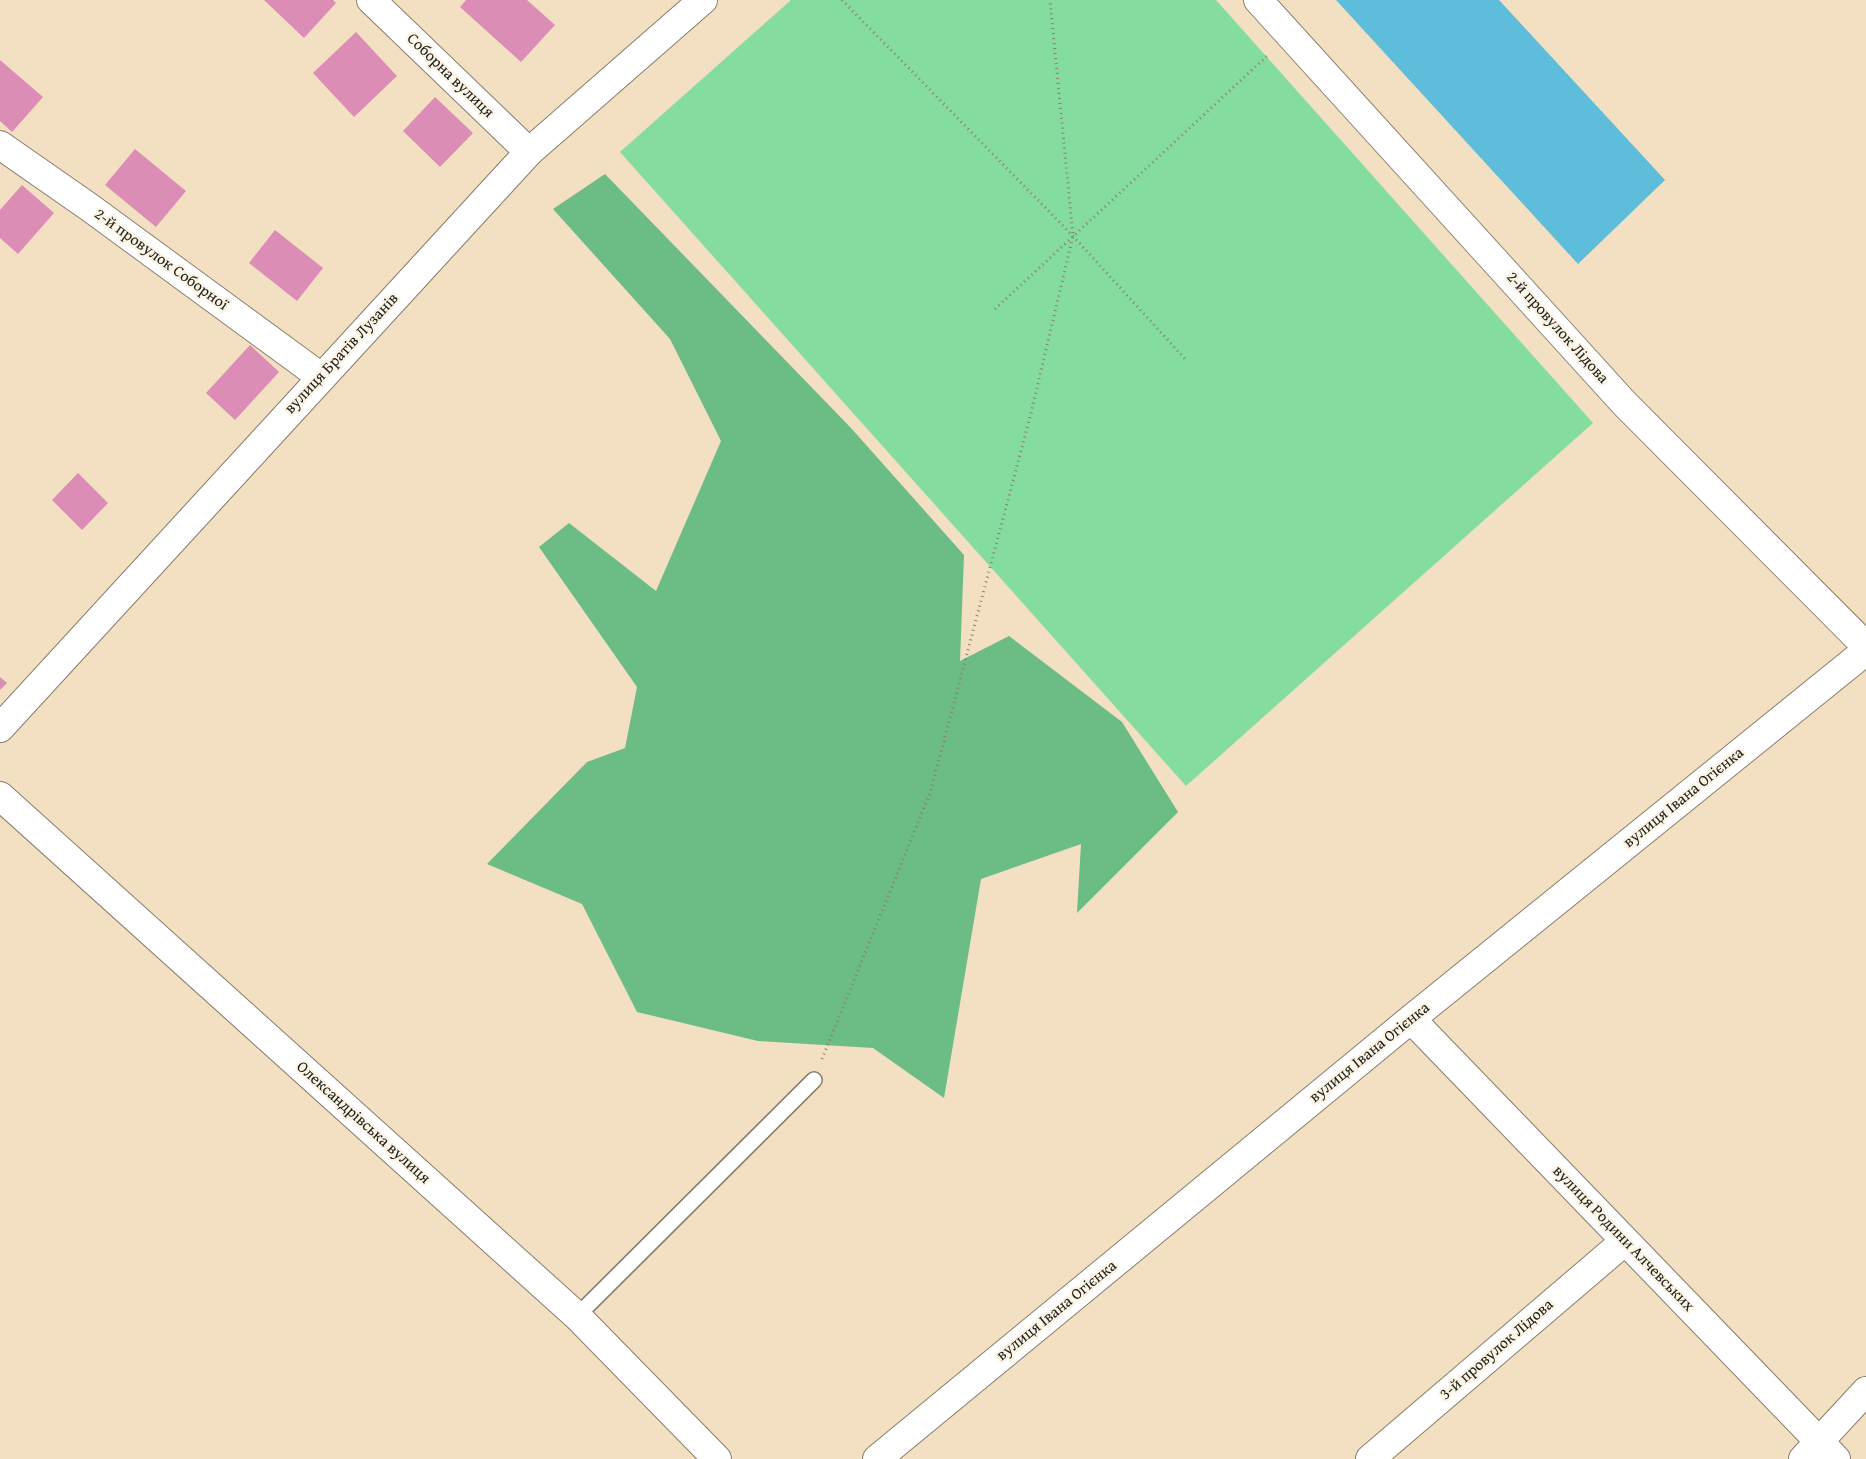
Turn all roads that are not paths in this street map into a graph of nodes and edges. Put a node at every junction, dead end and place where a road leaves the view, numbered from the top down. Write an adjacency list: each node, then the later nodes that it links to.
1 (372, 0): 5 (street, Соборна вулиця)
2 (703, 0): 5 (street, вулиця Братів Лузанів)
3 (1258, 0): 7 (street, 2-й провулок Лідова)
4 (0, 144): 6 (street, 2-й провулок Соборної)
5 (529, 152): 6 (street, вулиця Братів Лузанів)
6 (321, 377): 9 (street, вулиця Братів Лузанів)
7 (1866, 646)
8 (1866, 651): 11 (street, вулиця Івана Огієнка)
9 (0, 728)
10 (0, 796): 14 (street, Олександрівська вулиця)
11 (1410, 1020): 13 (street, вулиця Родини Алчевських); 18 (street, вулиця Івана Огієнка)
12 (814, 1080): 14 (lane)
13 (1625, 1241): 16 (street, вулиця Родини Алчевських); 19 (street, 3-й провулок Лідова)
14 (577, 1316): 17 (street, Олександрівська вулиця)
15 (1866, 1390): 16 (street)
16 (1819, 1453)
17 (717, 1459)
18 (877, 1459)
19 (1370, 1459)

